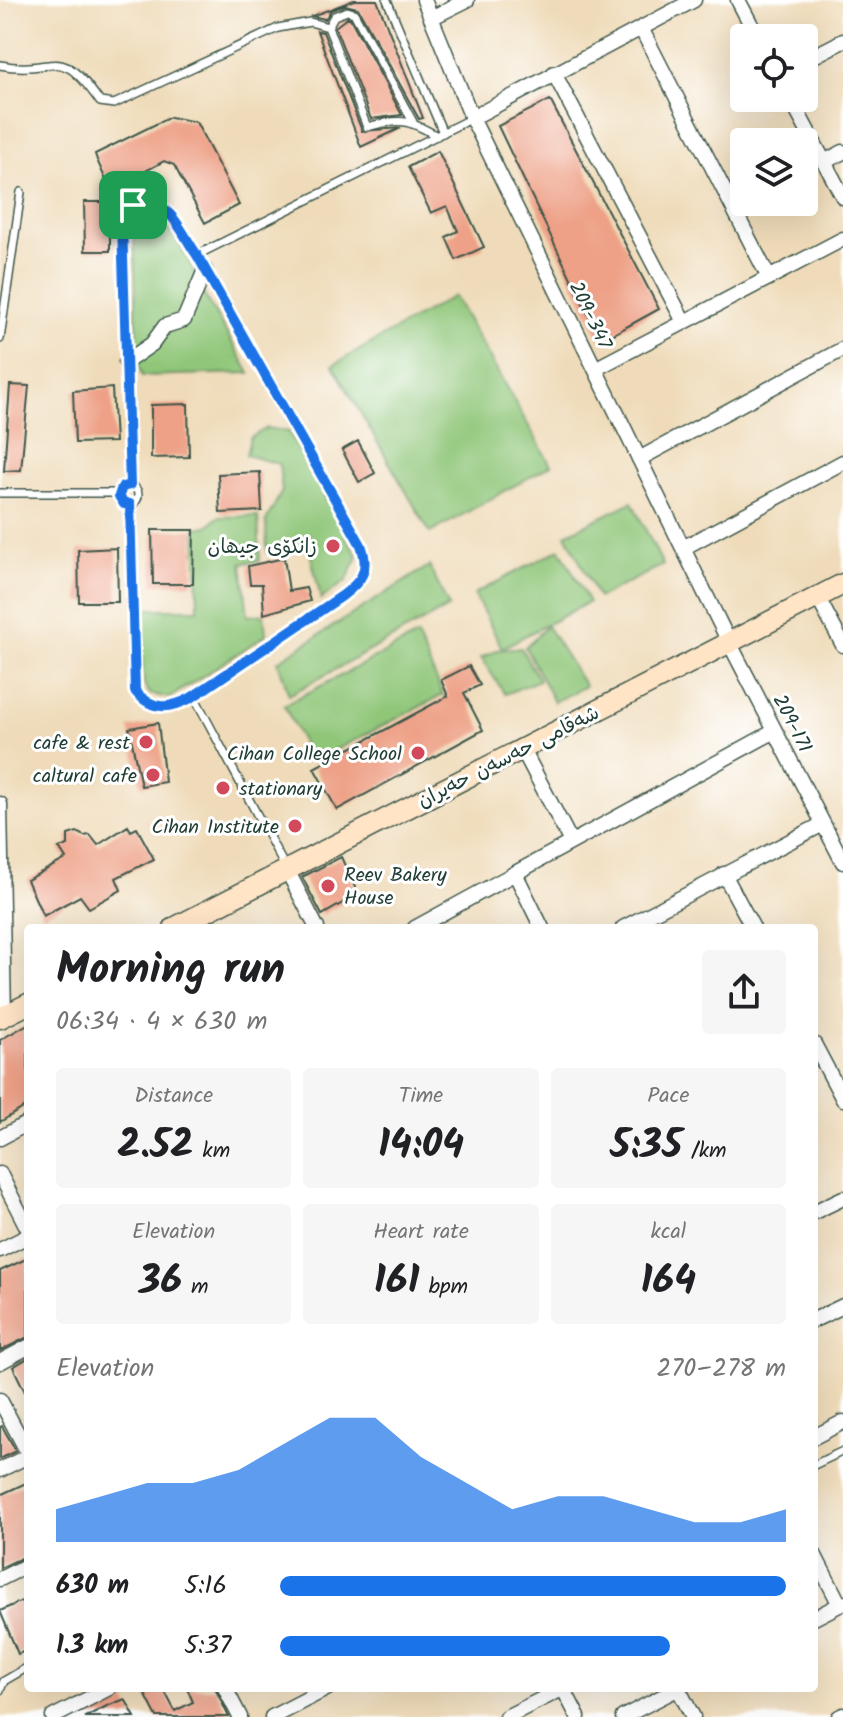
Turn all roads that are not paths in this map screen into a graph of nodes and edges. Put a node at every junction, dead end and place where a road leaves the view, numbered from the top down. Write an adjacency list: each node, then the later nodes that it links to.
1 (387, 0): 17 (lane)
2 (424, 0): 6 (street, 209-347)
3 (467, 0): 6 (street)
4 (738, 0): 7 (street)
5 (685, 2): 9 (street)
6 (431, 18): 15 (street, 209-347)
7 (751, 24)
8 (328, 27): 12 (lane); 16 (lane); 16 (lane)
9 (641, 28): 13 (street); 25 (street)
10 (843, 41): 11 (street)
11 (818, 54)
12 (0, 65)
13 (554, 73): 15 (street); 26 (street)
14 (797, 112): 19 (street)
15 (472, 118): 17 (lane); 30 (street, 209-347)
16 (413, 122): 17 (lane)
17 (440, 134): 23 (lane)
18 (843, 152): 19 (street)
19 (824, 162): 21 (street)
20 (21, 192): 27 (lane)
21 (843, 197)
22 (843, 239): 25 (street)
23 (197, 255): 24 (lane); 29 (lane)
24 (205, 270): 29 (street); 42 (lane)
25 (769, 278): 26 (street)
26 (684, 322): 30 (street)
27 (0, 339)
28 (843, 349): 31 (street)
29 (126, 362): 33 (lane)
30 (595, 369): 31 (street, 209-347)
31 (639, 459): 37 (street, 209-347)
32 (843, 462): 37 (street)
33 (130, 485): 35 (lane); 36 (lane)
34 (0, 493): 35 (lane)
35 (119, 493): 36 (lane)
36 (130, 504): 42 (lane)
37 (683, 548): 40 (street, 209-347)
38 (843, 584): 39 (street, شەقامی حەسەن حەیران)
39 (818, 598): 40 (street, شەقامی حەسەن حەیران); 41 (street)
40 (730, 644): 43 (street, 209-171); 44 (street, شەقامی حەسەن حەیران)
41 (843, 645)
42 (194, 696): 50 (lane)
43 (775, 731): 46 (street, 209-171); 48 (street)
44 (522, 748): 48 (street); 50 (street, شەقامی حەسەن حەیران)
45 (0, 804): 47 (street)
46 (823, 824): 49 (street, 209-171); 52 (street)
47 (1, 838): 60 (street)
48 (571, 842): 51 (street)
49 (843, 862)
50 (287, 870): 53 (street, شەقامی حەسەن حەیران); 55 (street)
51 (515, 873): 56 (street); 57 (street)
52 (724, 874): 54 (street); 58 (street)
53 (202, 922)
54 (644, 923)
55 (315, 924)
56 (422, 924)
57 (540, 924)
58 (751, 924)
59 (24, 1006): 60 (street)
60 (2, 1017)
61 (818, 1052): 62 (street)
62 (843, 1099)
63 (24, 1125): 64 (street)
64 (0, 1138)
65 (0, 1174): 68 (street)
66 (843, 1198): 67 (street)
67 (818, 1210)
68 (24, 1221)
69 (24, 1238): 70 (street)
70 (0, 1250)
71 (843, 1306): 72 (street)
72 (818, 1318)
73 (24, 1349): 74 (street)
74 (0, 1362)
75 (0, 1400): 78 (street)
76 (843, 1422): 77 (street)
77 (818, 1435)
78 (24, 1446)
79 (843, 1451): 81 (lane)
80 (24, 1456): 82 (street)
81 (818, 1463)
82 (0, 1470)
83 (24, 1567): 85 (street)
84 (818, 1570): 86 (street)
85 (0, 1579)
86 (841, 1604): 87 (street)
87 (818, 1616)
88 (24, 1669): 89 (lane)
89 (0, 1690)
90 (101, 1692): 98 (street)
91 (227, 1692): 99 (street)
92 (323, 1692): 97 (street)
93 (556, 1692): 101 (street)
94 (566, 1692): 102 (street)
95 (671, 1692): 103 (street)
96 (681, 1692): 104 (street)
97 (298, 1711): 100 (street)
98 (53, 1717)
99 (240, 1717)
100 (272, 1717)
101 (506, 1717)
102 (578, 1717)
103 (623, 1717)
104 (693, 1717)

